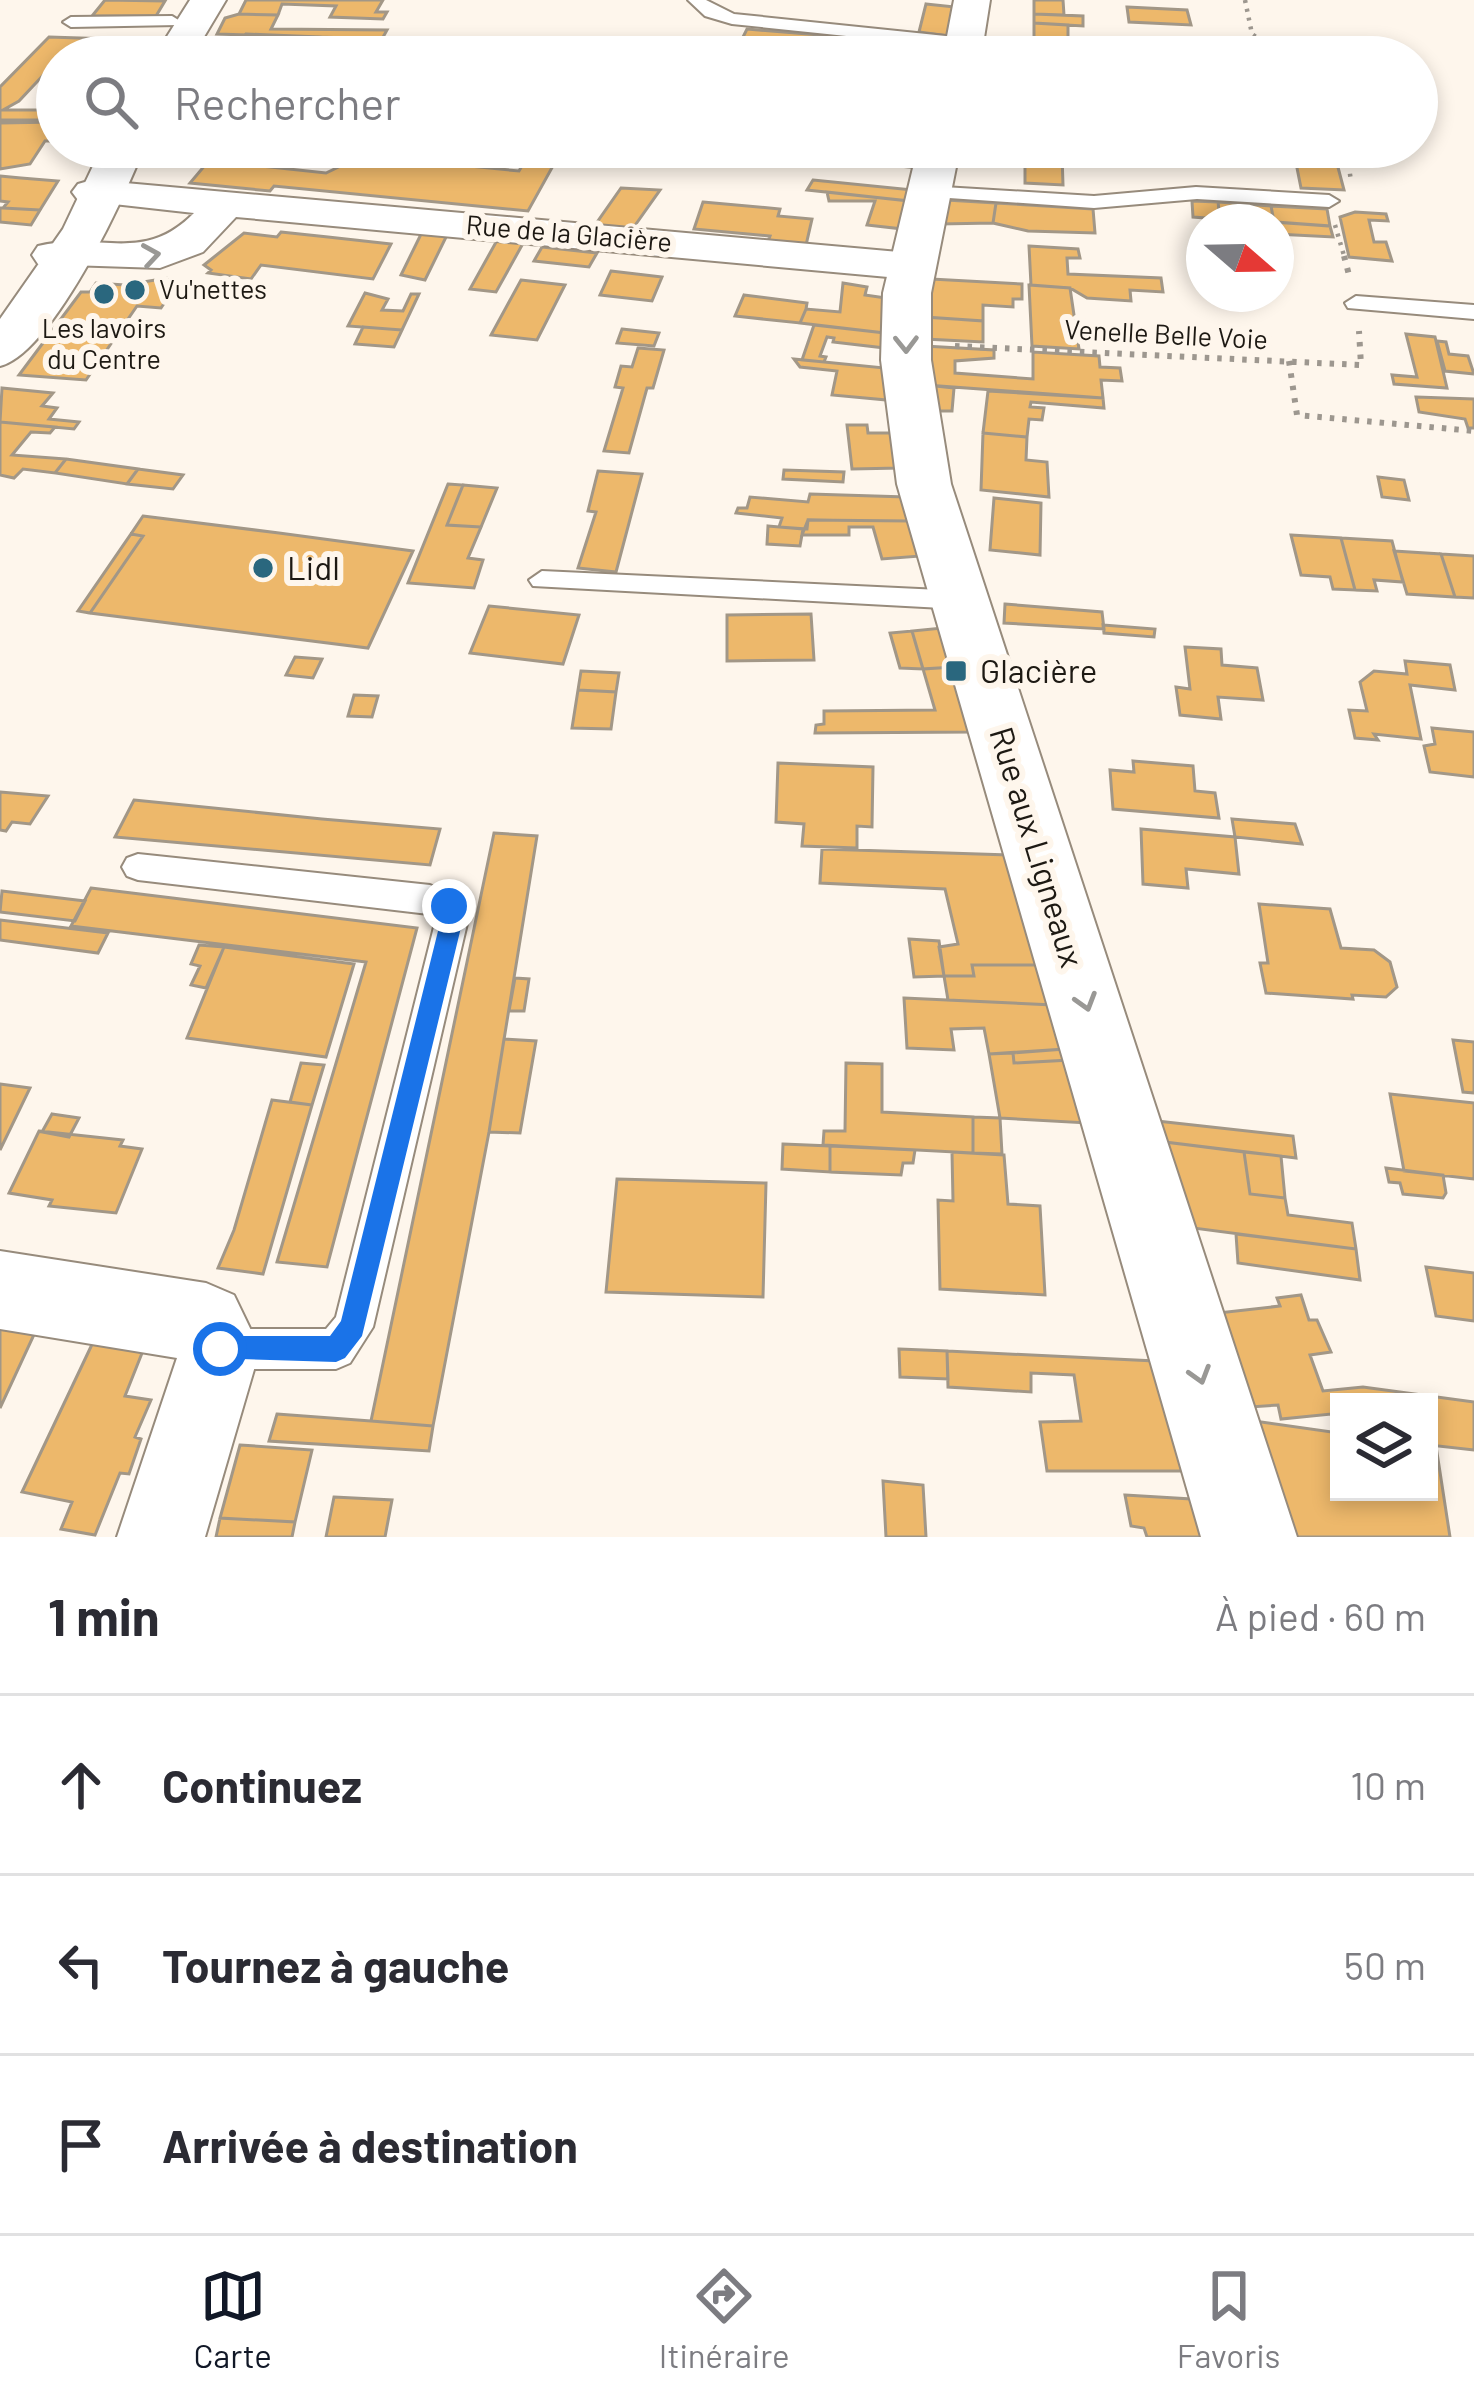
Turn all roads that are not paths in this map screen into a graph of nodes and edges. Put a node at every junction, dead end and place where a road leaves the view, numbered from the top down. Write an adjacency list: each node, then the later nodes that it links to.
1 (696, 0): 5 (lane)
2 (972, 0): 6 (street)
3 (71, 22): 4 (lane)
4 (184, 22)
5 (855, 36)
6 (966, 36)
7 (933, 170): 9 (lane); 12 (street, Rue aux Ligneaux)
8 (101, 177): 10 (street, Rue de la Glacière); 11 (street)
9 (1329, 201)
10 (228, 202): 11 (street, one-way to 10); 12 (street, Rue de la Glacière)
11 (62, 256): 15 (street); 16 (street)
12 (910, 266): 18 (street, Rue aux Ligneaux)
13 (1356, 303): 14 (lane)
14 (1474, 312)
15 (0, 326)
16 (0, 351)
17 (542, 580): 18 (lane)
18 (961, 600): 23 (street, Rue aux Ligneaux, one-way to 23)
19 (137, 867): 21 (lane)
20 (0, 1290): 21 (street)
21 (212, 1378): 22 (street)
22 (161, 1537)
23 (1249, 1537)

